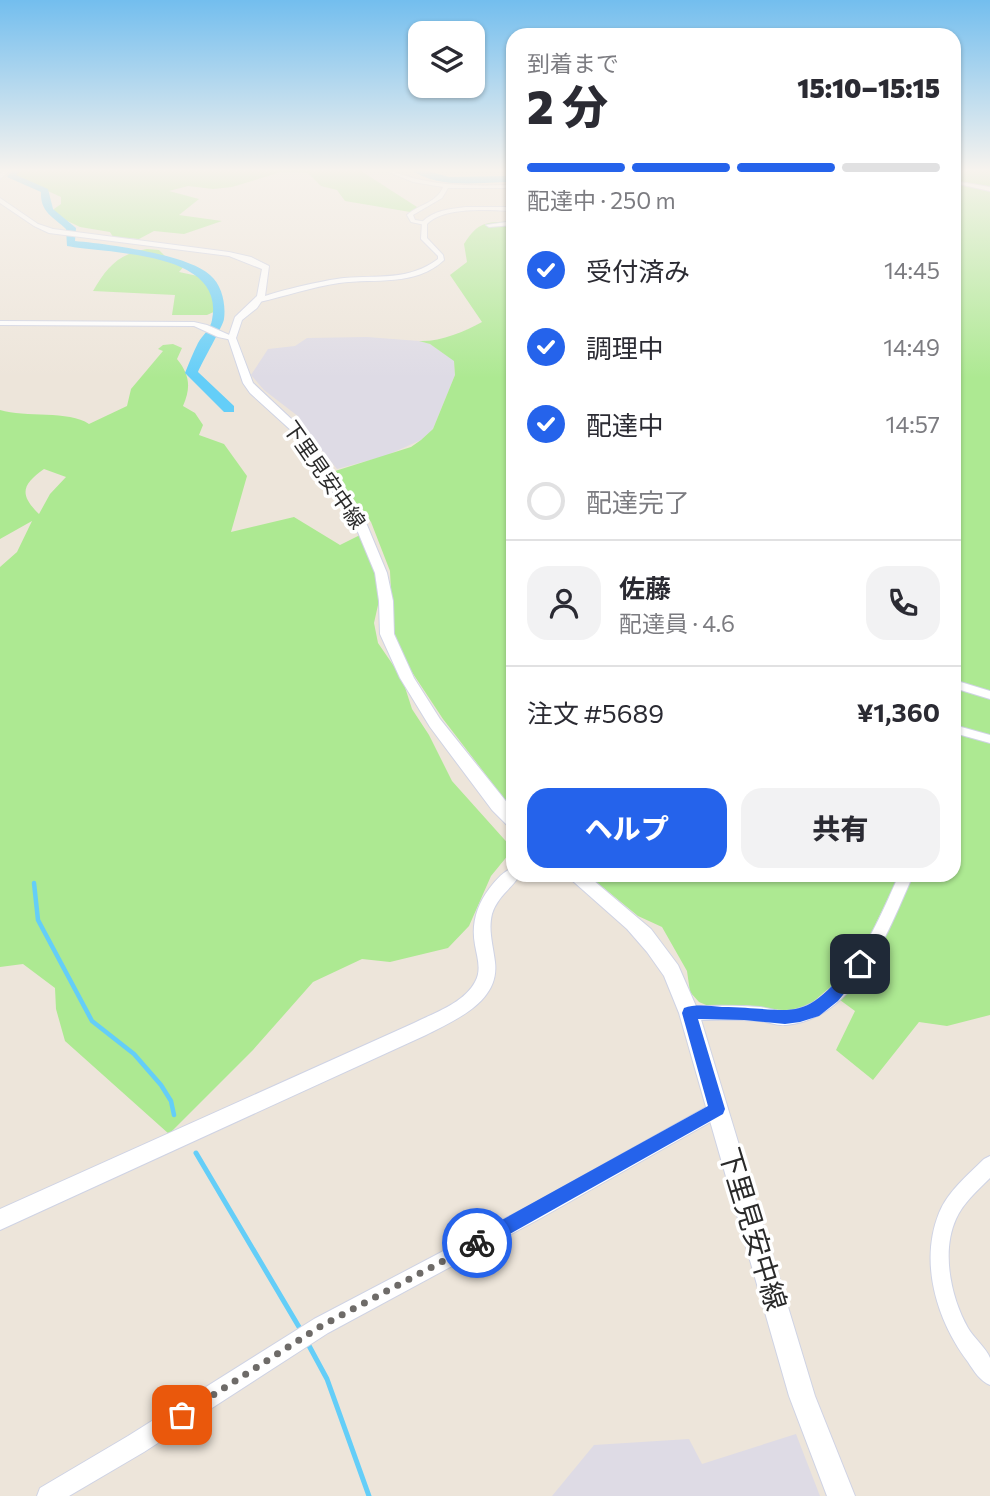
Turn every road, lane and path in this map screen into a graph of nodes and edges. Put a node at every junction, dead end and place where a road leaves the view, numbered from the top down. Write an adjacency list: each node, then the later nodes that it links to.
1 (119, 239): 3 (main road)
2 (424, 239): 3 (street)
3 (259, 300): 5 (main road)
4 (0, 323): 5 (street)
5 (232, 338): 10 (main road, 下里見安中線)
6 (961, 686): 7 (street)
7 (990, 695)
8 (961, 731): 9 (street)
9 (990, 739)
10 (506, 812)
11 (506, 880): 17 (street)
12 (583, 882): 14 (main road, 下里見安中線)
13 (903, 882): 14 (street)
14 (689, 1013): 15 (main road, 下里見安中線)
15 (717, 1109): 19 (street); 20 (main road, 下里見安中線)
16 (990, 1165): 18 (street)
17 (0, 1220)
18 (990, 1375)
19 (48, 1496)
20 (841, 1496)

